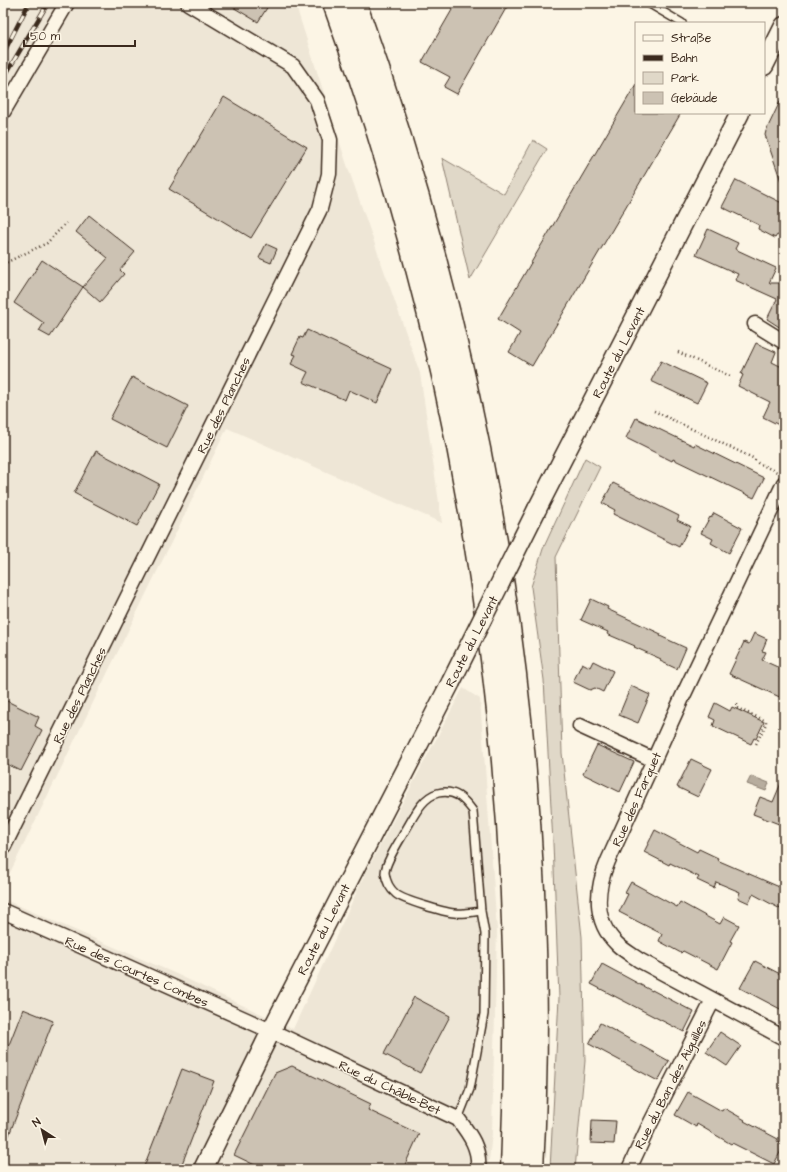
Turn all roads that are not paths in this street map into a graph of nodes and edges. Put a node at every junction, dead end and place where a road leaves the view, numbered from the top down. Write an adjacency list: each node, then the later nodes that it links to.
1 (67, 3): 9 (street)
2 (188, 3): 16 (street, Rue des Planches)
3 (334, 3): 25 (highway)
4 (355, 3): 26 (highway)
5 (648, 3): 6 (lane)
6 (680, 22)
7 (784, 26): 8 (street)
8 (765, 64)
9 (3, 112)
10 (739, 114): 20 (street, Route du Levant, bridge)
11 (755, 324): 12 (street)
12 (784, 342)
13 (781, 478): 15 (street, Rue des Farquet)
14 (580, 726): 15 (street)
15 (654, 760): 19 (street, Rue des Farquet)
16 (3, 848)
17 (3, 911): 20 (street, Rue des Courtes Combes)
18 (482, 911): 18 (lane); 22 (lane)
19 (713, 1000): 21 (street, Rue des Farquet); 27 (street, Rue du Ban des Aiguilles)
20 (271, 1031): 22 (street, Rue du Châble-Bet); 23 (street, Route du Levant)
21 (784, 1038)
22 (458, 1119): 24 (street, Rue du Châble-Bet)
23 (203, 1169)
24 (478, 1169)
25 (512, 1169)
26 (532, 1169)
27 (629, 1169)

